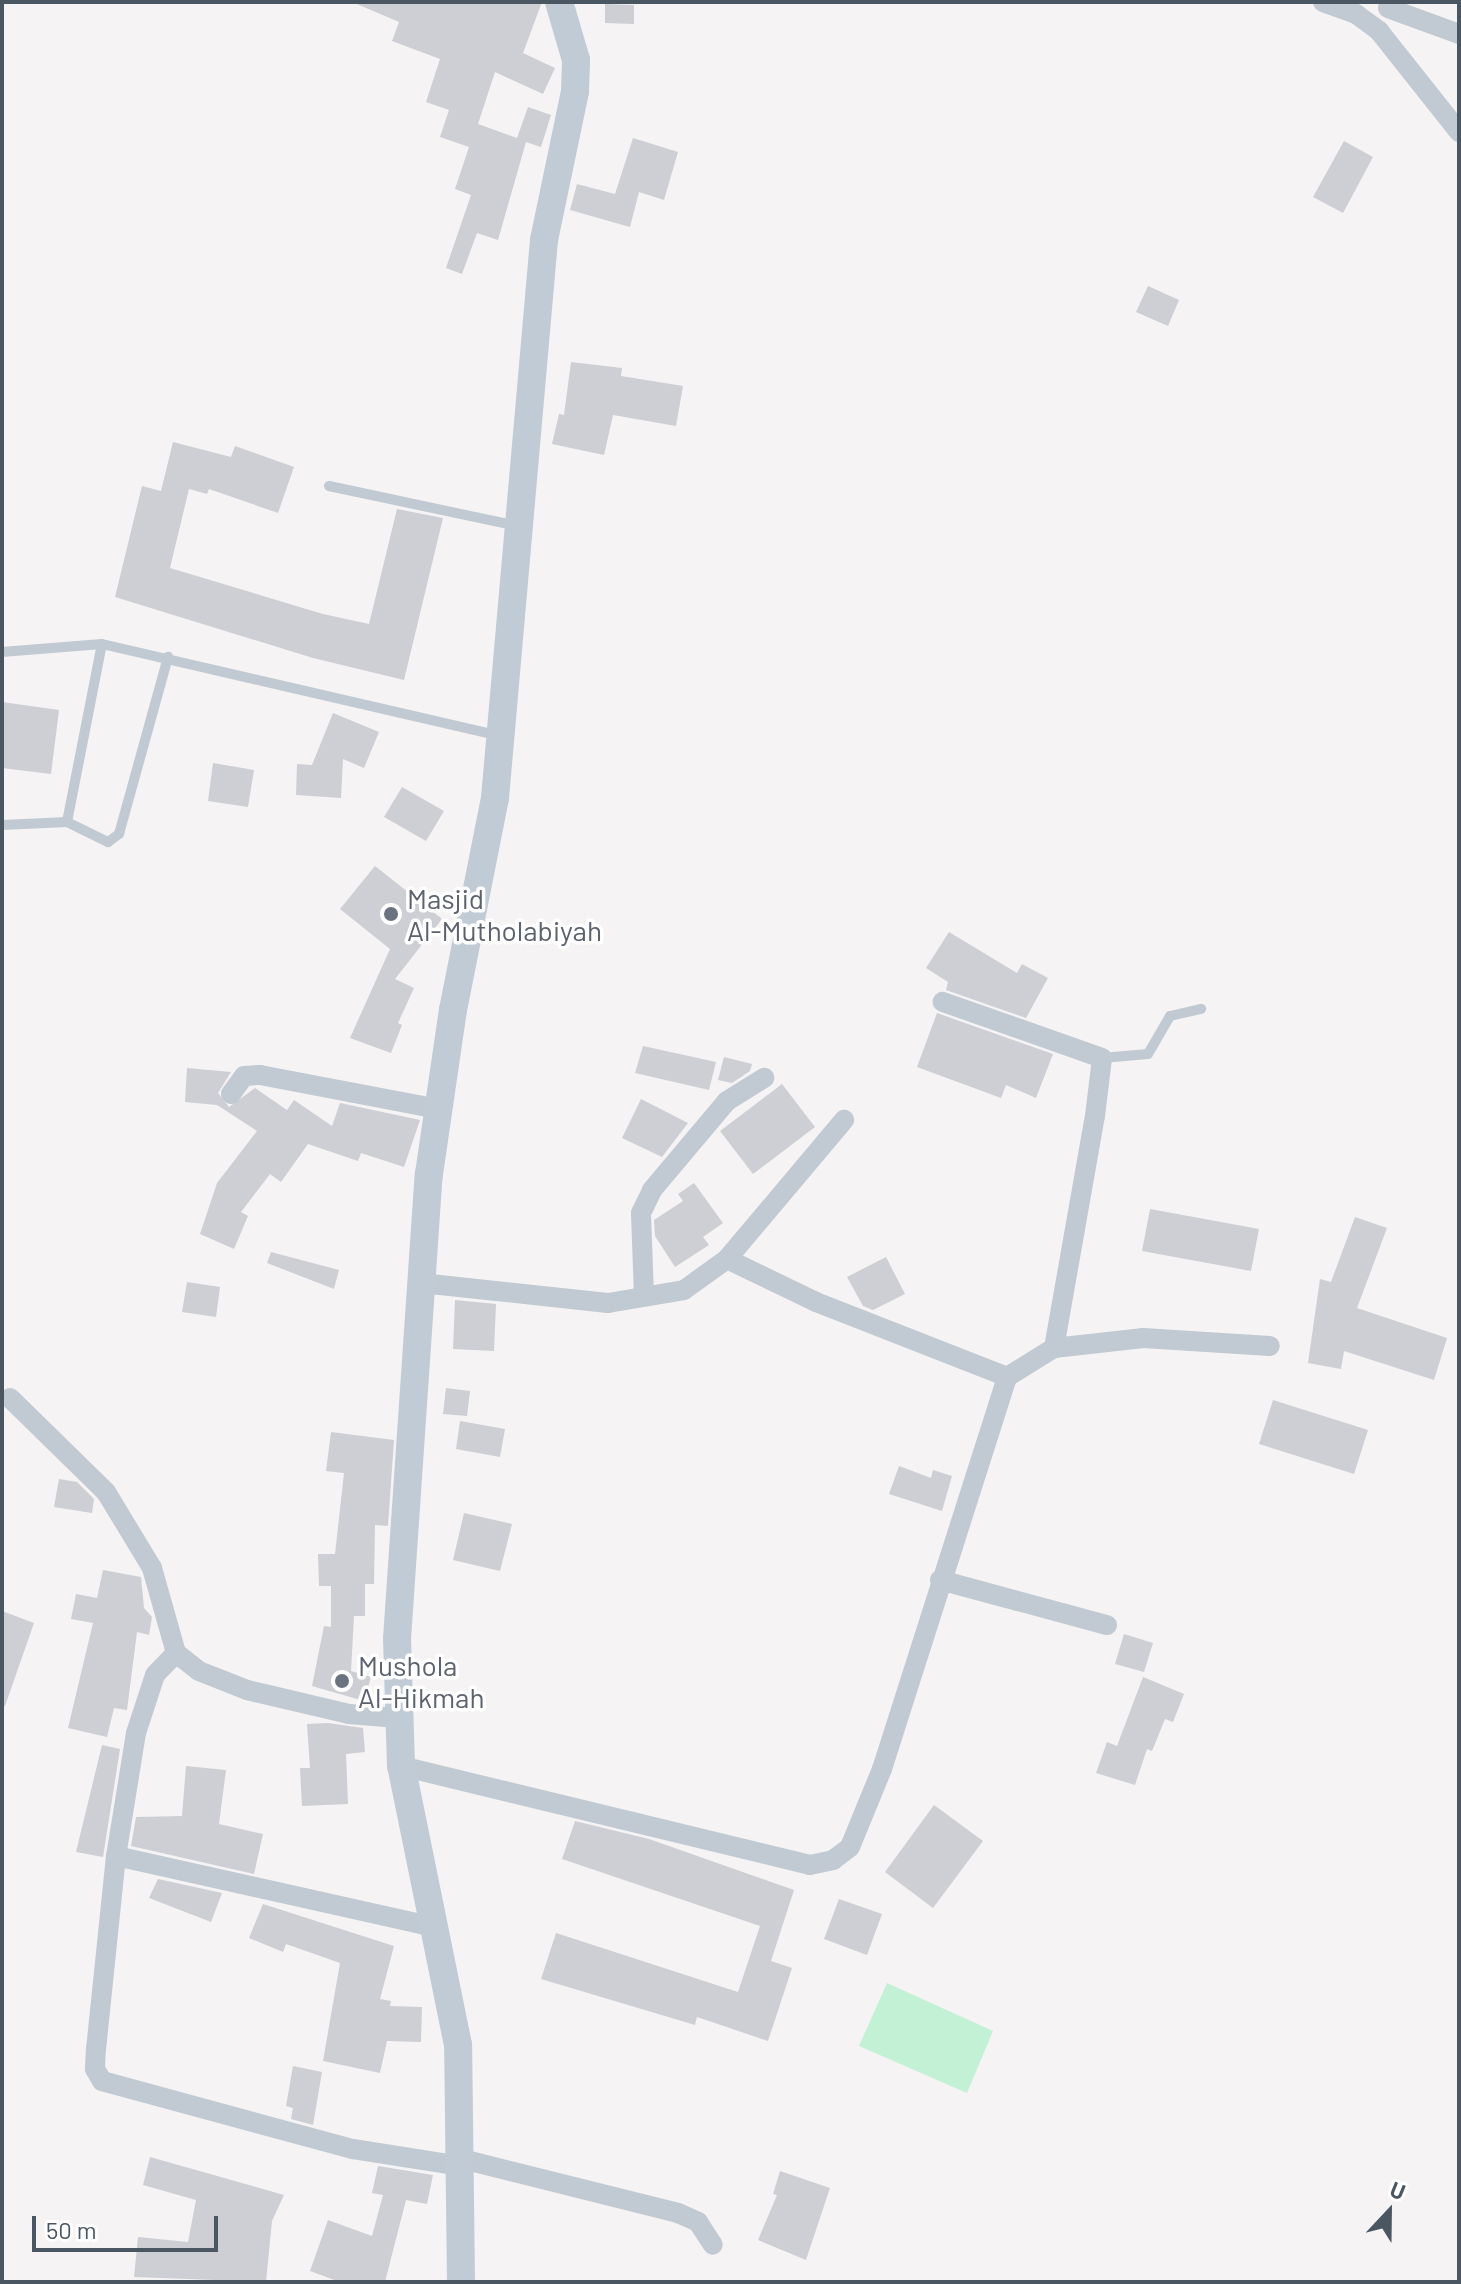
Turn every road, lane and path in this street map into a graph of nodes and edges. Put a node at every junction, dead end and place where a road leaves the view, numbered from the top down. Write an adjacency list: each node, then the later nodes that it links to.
1 (559, 2): 8 (street)
2 (1323, 2): 4 (street)
3 (1389, 5): 4 (street); 5 (street)
4 (1379, 31): 6 (street)
5 (1459, 34)
6 (1459, 132)
7 (329, 486): 8 (lane)
8 (517, 526): 12 (street)
9 (102, 644): 10 (lane); 11 (lane); 13 (lane)
10 (2, 652)
11 (168, 657): 12 (lane); 13 (lane)
12 (503, 736): 20 (street)
13 (67, 822): 14 (lane)
14 (2, 825)
15 (943, 1002): 17 (street)
16 (1201, 1009): 17 (lane)
17 (1102, 1058): 26 (street)
18 (764, 1078): 24 (street)
19 (231, 1094): 20 (street)
20 (438, 1109): 23 (street)
21 (844, 1120): 22 (street)
22 (727, 1259): 24 (street); 27 (street)
23 (421, 1283): 24 (street); 32 (street)
24 (644, 1296)
25 (1270, 1346): 26 (street)
26 (1054, 1348): 27 (street)
27 (1007, 1377): 29 (street)
28 (10, 1398): 31 (street)
29 (940, 1580): 30 (street); 33 (street)
30 (1107, 1625)
31 (176, 1653): 32 (street); 34 (street)
32 (397, 1718): 33 (street)
33 (401, 1766): 35 (street)
34 (116, 1856): 35 (street); 36 (street)
35 (434, 1927): 36 (street)
36 (462, 2162): 37 (street); 38 (street)
37 (713, 2245)
38 (461, 2282)

